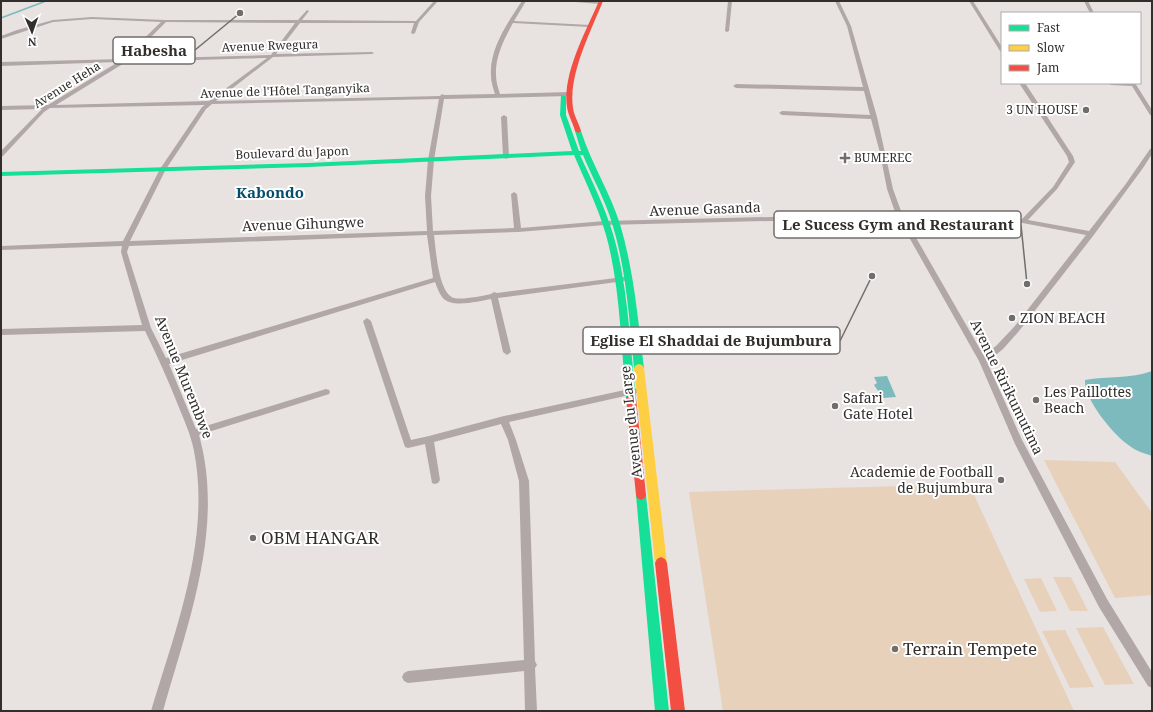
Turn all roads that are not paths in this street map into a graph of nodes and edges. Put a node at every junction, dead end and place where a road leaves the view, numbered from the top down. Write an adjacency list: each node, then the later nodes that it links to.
1 (436, 1): 13 (street)
2 (524, 1): 14 (street)
3 (575, 1): 8 (street)
4 (730, 1): 16 (street)
5 (837, 1): 27 (street, Avenue Ririkumutima)
6 (971, 1): 19 (street)
7 (1086, 1): 10 (street)
8 (598, 2): 15 (main road, Avenue du Large)
9 (307, 11): 12 (street)
10 (1092, 12)
11 (165, 21): 12 (street); 18 (street); 22 (street, Avenue Heha)
12 (299, 21): 13 (street); 21 (street)
13 (417, 22): 17 (street)
14 (511, 22): 15 (street); 29 (street)
15 (588, 26): 28 (main road, Avenue du Large)
16 (727, 31)
17 (413, 33)
18 (1, 38)
19 (1001, 49)
20 (372, 53): 21 (street, Avenue Rwegura)
21 (272, 56): 22 (street, Avenue Rwegura); 31 (street)
22 (125, 60): 23 (street, Avenue Rwegura); 32 (street, Avenue Heha)
23 (1, 64)
24 (1023, 84): 48 (street)
25 (1132, 84): 35 (street)
26 (736, 86): 27 (street)
27 (866, 89): 37 (street, Avenue Ririkumutima)
28 (567, 94): 29 (street, Avenue de l'Hôtel Tanganyika); 39 (main road, Avenue du Large)
29 (498, 95): 30 (street, Avenue de l'Hôtel Tanganyika)
30 (442, 96): 31 (street, Avenue de l'Hôtel Tanganyika); 42 (street)
31 (209, 103): 32 (street, Avenue de l'Hôtel Tanganyika); 43 (street)
32 (48, 107): 33 (street, Avenue de l'Hôtel Tanganyika); 41 (street, Avenue Heha)
33 (1, 108)
34 (782, 113): 37 (street)
35 (1152, 114)
36 (504, 117): 40 (street)
37 (874, 117): 47 (street, Avenue Ririkumutima)
38 (1152, 150): 53 (street)
39 (580, 151): 40 (main road, Boulevard du Japon); 49 (main road, Avenue du Large); 50 (main road, Avenue du Large)
40 (506, 154): 42 (main road, Boulevard du Japon)
41 (1, 155)
42 (431, 157): 43 (main road, Boulevard du Japon); 52 (street)
43 (165, 167): 44 (main road, Boulevard du Japon); 45 (main road, Boulevard du Japon); 54 (street)
44 (1, 168)
45 (1, 174)
46 (514, 194): 51 (street)
47 (899, 213): 48 (street, Avenue Gasanda); 49 (street, Avenue Gasanda); 64 (street, Avenue Ririkumutima)
48 (1024, 220): 53 (street, Avenue Gasanda)
49 (616, 223): 50 (street, Avenue Gasanda); 58 (main road, Avenue du Large)
50 (605, 224): 51 (street, Avenue Gihungwe); 57 (main road, Avenue du Large)
51 (518, 230): 52 (street, Avenue Gihungwe)
52 (430, 233): 54 (street, Avenue Gihungwe); 56 (street)
53 (1091, 234): 64 (street)
54 (126, 242): 55 (street, Avenue Gihungwe); 61 (street, Avenue Murembwe)
55 (1, 248)
56 (438, 279): 59 (street); 65 (street)
57 (618, 279): 58 (street); 59 (street); 68 (main road, Avenue du Large)
58 (629, 279): 66 (main road, Avenue du Large)
59 (494, 295): 63 (street)
60 (367, 321): 71 (street)
61 (147, 328): 62 (street); 65 (street, Avenue Murembwe)
62 (1, 332)
63 (507, 352)
64 (983, 361): 75 (street, Avenue Ririkumutima)
65 (164, 362): 70 (street, Avenue Murembwe)
66 (642, 390): 68 (street); 76 (main road, Avenue du Large)
67 (326, 392): 70 (street)
68 (630, 392): 69 (street); 77 (main road, Avenue du Large)
69 (504, 420): 71 (street); 73 (street)
70 (194, 433): 78 (street, Avenue Murembwe)
71 (429, 440): 72 (street)
72 (435, 480)
73 (531, 665): 74 (street); 79 (street)
74 (408, 677)
75 (1152, 682)
76 (675, 691): 77 (main road); 81 (main road, Avenue du Large)
77 (660, 692): 80 (main road, Avenue du Large)
78 (157, 711)
79 (531, 711)
80 (662, 711)
81 (678, 711)

